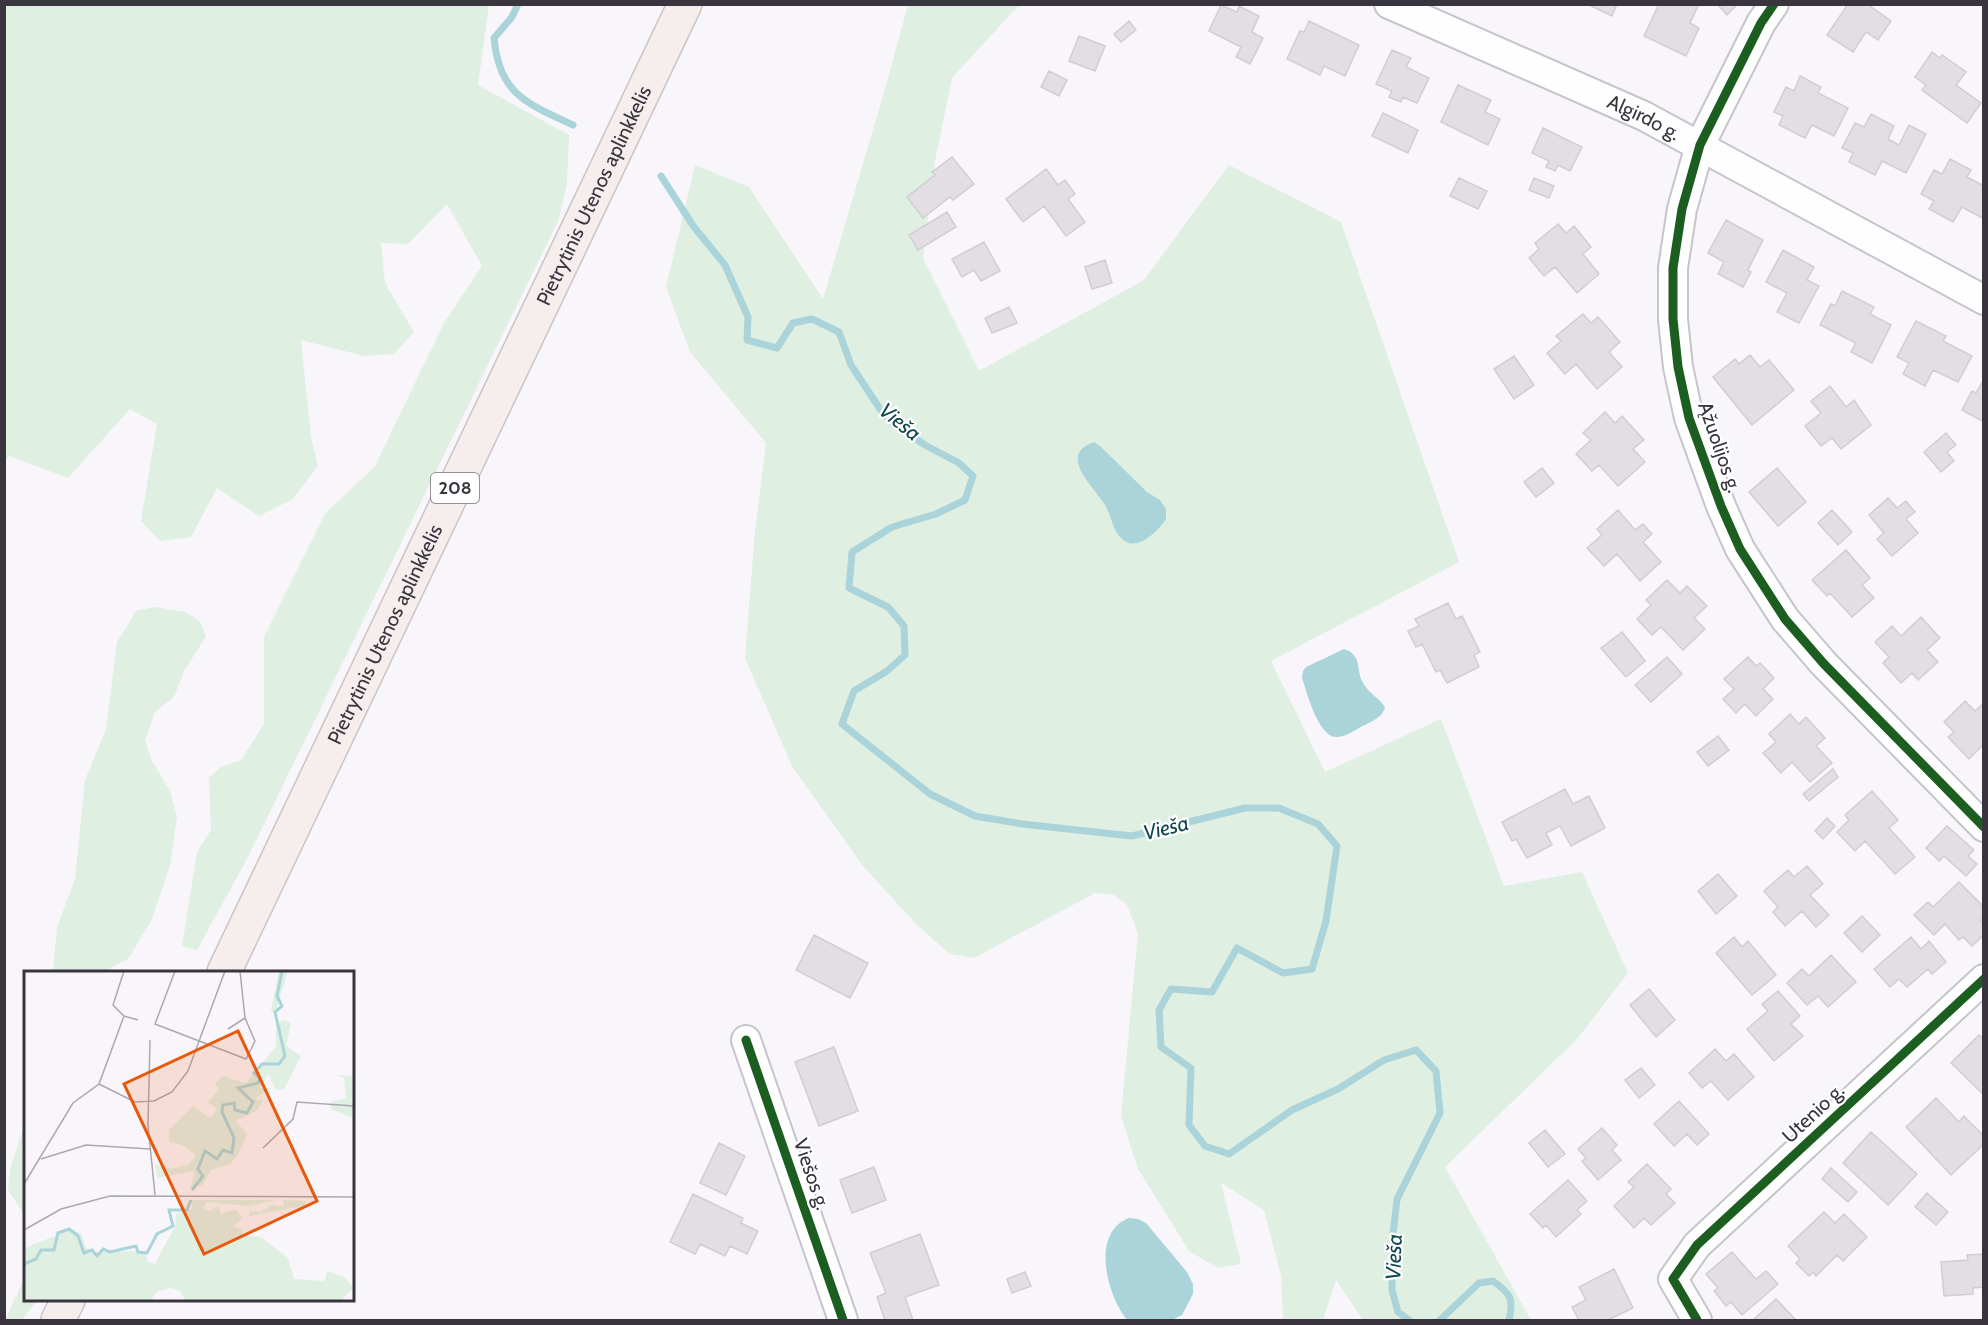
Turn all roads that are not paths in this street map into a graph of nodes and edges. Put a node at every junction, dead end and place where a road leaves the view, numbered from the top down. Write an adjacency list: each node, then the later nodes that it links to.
1 (685, 4): 7 (highway, Pietrytinis Utenos aplinkkelis / 208)
2 (1389, 4): 4 (street, Algirdo g.)
3 (1774, 4): 4 (street, Ąžuolijos g.)
4 (1700, 145): 5 (street, Algirdo g.); 6 (street, Ąžuolijos g.)
5 (1983, 300)
6 (1983, 827)
7 (224, 971)
8 (1983, 979): 13 (street, Utenio g.)
9 (746, 1040): 12 (street, Viešos g.)
10 (67, 1301): 11 (highway)
11 (58, 1320)
12 (843, 1320)
13 (1697, 1320)

